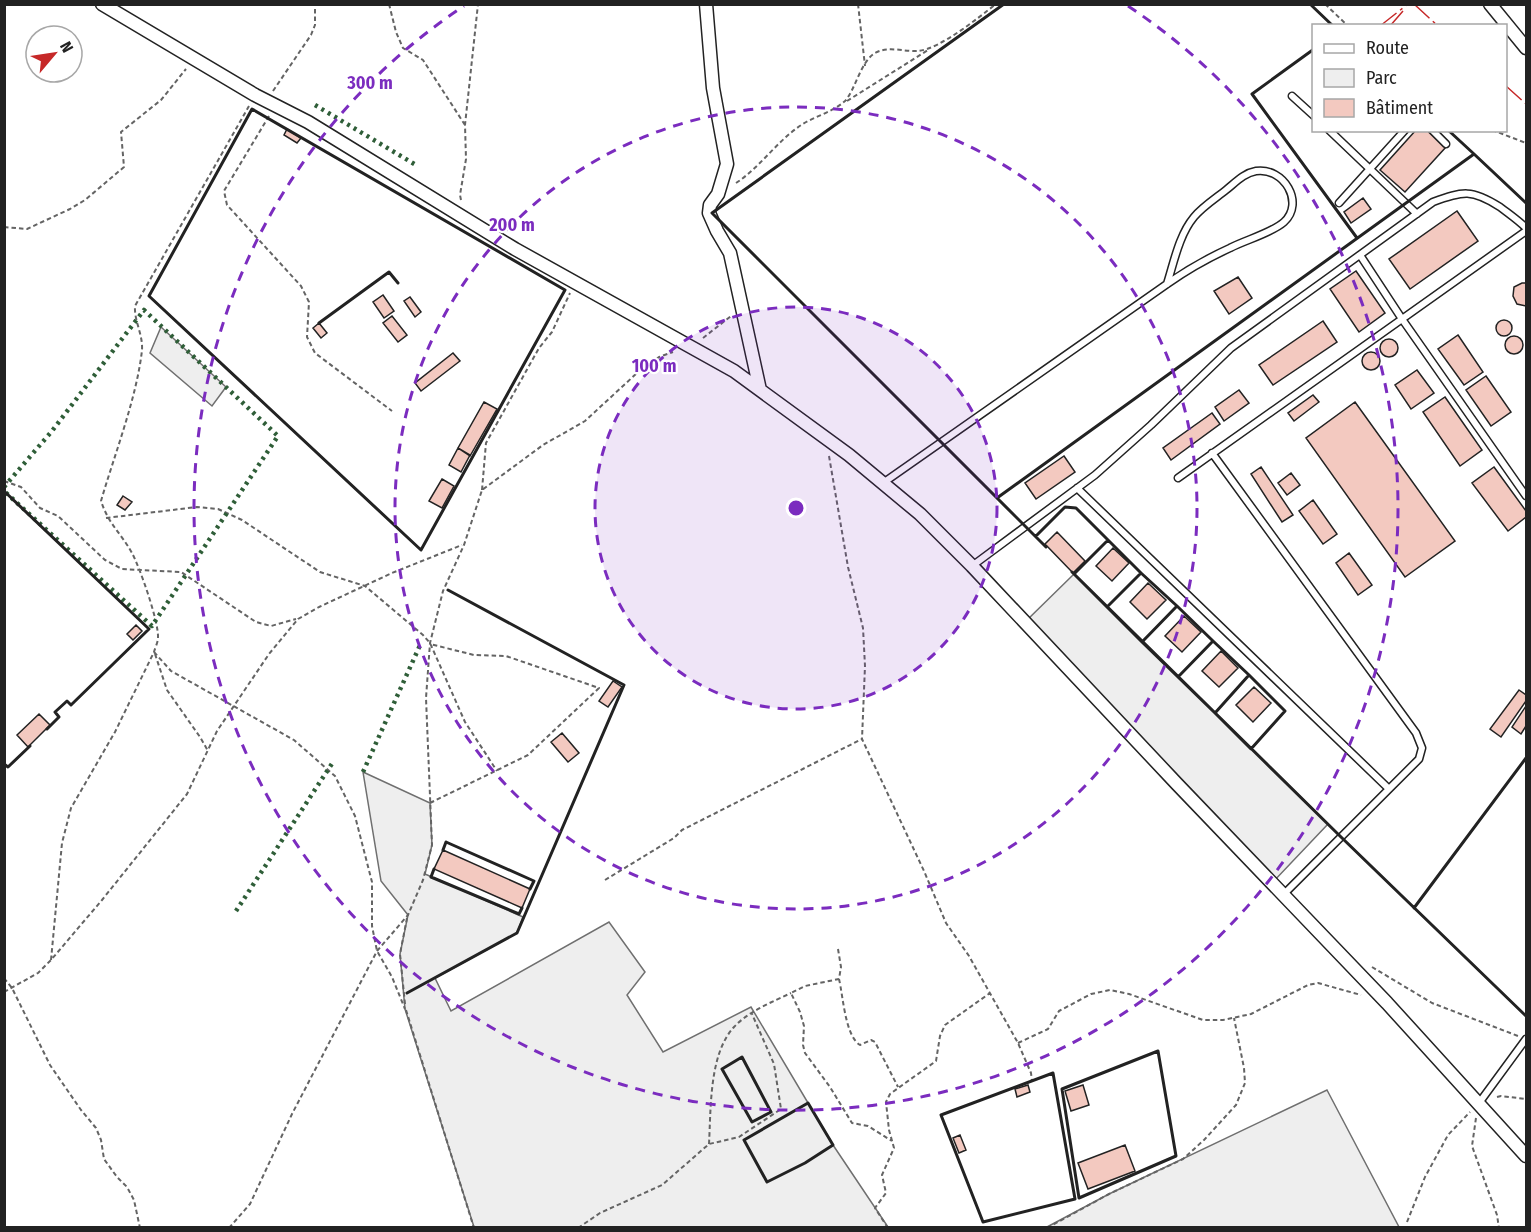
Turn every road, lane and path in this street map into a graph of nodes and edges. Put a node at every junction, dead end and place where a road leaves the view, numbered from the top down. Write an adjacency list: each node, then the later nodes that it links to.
1 (102, 4): 15 (street)
2 (315, 4): 18 (path)
3 (389, 4): 21 (path)
4 (478, 4): 21 (path)
5 (705, 4): 29 (street)
6 (858, 4): 16 (path)
7 (996, 4): 13 (path)
8 (1325, 4): 10 (path)
9 (1490, 4): 11 (street)
10 (1346, 24)
11 (1507, 24)
12 (1507, 24): 14 (street)
13 (931, 48): 16 (path); 19 (path)
14 (1527, 48)
15 (194, 59): 18 (street); 33 (path)
16 (865, 66): 19 (path)
17 (1292, 96): 20 (lane)
18 (266, 101): 32 (street); 42 (path); 51 (path)
19 (842, 103): 29 (path)
20 (1312, 114)
21 (465, 125): 32 (path)
22 (1331, 132): 28 (lane)
23 (1403, 132): 28 (lane)
24 (1434, 132): 27 (lane)
25 (1497, 132): 26 (path)
26 (1527, 143)
27 (1446, 144)
28 (1369, 168): 30 (lane); 31 (lane)
29 (718, 194): 38 (street)
30 (1339, 203)
31 (1417, 214): 34 (lane); 35 (lane)
32 (465, 218): 36 (street)
33 (4, 227)
34 (1527, 229): 39 (lane)
35 (1360, 255): 39 (lane); 48 (lane)
36 (575, 282): 40 (street); 49 (path)
37 (1167, 284): 37 (lane); 47 (lane)
38 (742, 306): 40 (path); 41 (street)
39 (1402, 319): 44 (lane); 50 (lane)
40 (687, 346): 41 (street); 49 (path)
41 (760, 390): 43 (street)
42 (392, 411)
43 (826, 438): 47 (street); 60 (path)
44 (1212, 453): 45 (lane); 63 (lane)
45 (1178, 477)
46 (4, 481): 54 (path)
47 (882, 483): 53 (street)
48 (1077, 488): 53 (lane); 63 (lane)
49 (482, 490): 52 (path)
50 (1527, 496)
51 (106, 518): 54 (path); 55 (path)
52 (464, 545): 55 (path); 57 (path)
53 (972, 566): 66 (street)
54 (140, 570): 56 (path); 58 (path)
55 (365, 586): 56 (path); 57 (path)
56 (298, 619): 59 (path)
57 (430, 644): 62 (path); 62 (path); 64 (path)
58 (154, 652): 59 (path); 61 (path); 70 (path)
59 (234, 706): 61 (path); 69 (path)
60 (862, 739): 65 (path); 77 (path)
61 (208, 751): 70 (path)
62 (497, 771): 64 (path)
63 (1389, 789): 66 (lane)
64 (430, 802): 67 (path)
65 (605, 880)
66 (1284, 894): 78 (street)
67 (408, 915): 69 (path); 79 (path)
68 (838, 948): 73 (path)
69 (377, 951): 79 (path); 93 (path)
70 (51, 960): 74 (path)
71 (1365, 964): 82 (path)
72 (4, 978): 74 (path)
73 (839, 979): 76 (path); 85 (path)
74 (12, 988): 75 (path); 92 (path)
75 (4, 992)
76 (791, 993): 80 (path); 88 (path)
77 (990, 993): 83 (path); 85 (path)
78 (1387, 1003): 81 (path); 87 (street)
79 (405, 1009): 94 (path)
80 (752, 1014): 89 (path); 89 (path)
81 (1234, 1018): 83 (path); 97 (path)
82 (1527, 1039): 87 (lane)
83 (1018, 1043): 84 (path)
84 (1032, 1081)
85 (898, 1088): 88 (path)
86 (1527, 1099): 87 (path)
87 (1478, 1104): 90 (street); 91 (path); 98 (path)
88 (892, 1141): 96 (path)
89 (709, 1144): 95 (path)
90 (1527, 1156)
91 (1407, 1222)
92 (141, 1227)
93 (229, 1227)
94 (474, 1227)
95 (578, 1227)
96 (888, 1227)
97 (1047, 1227)
98 (1499, 1227)

